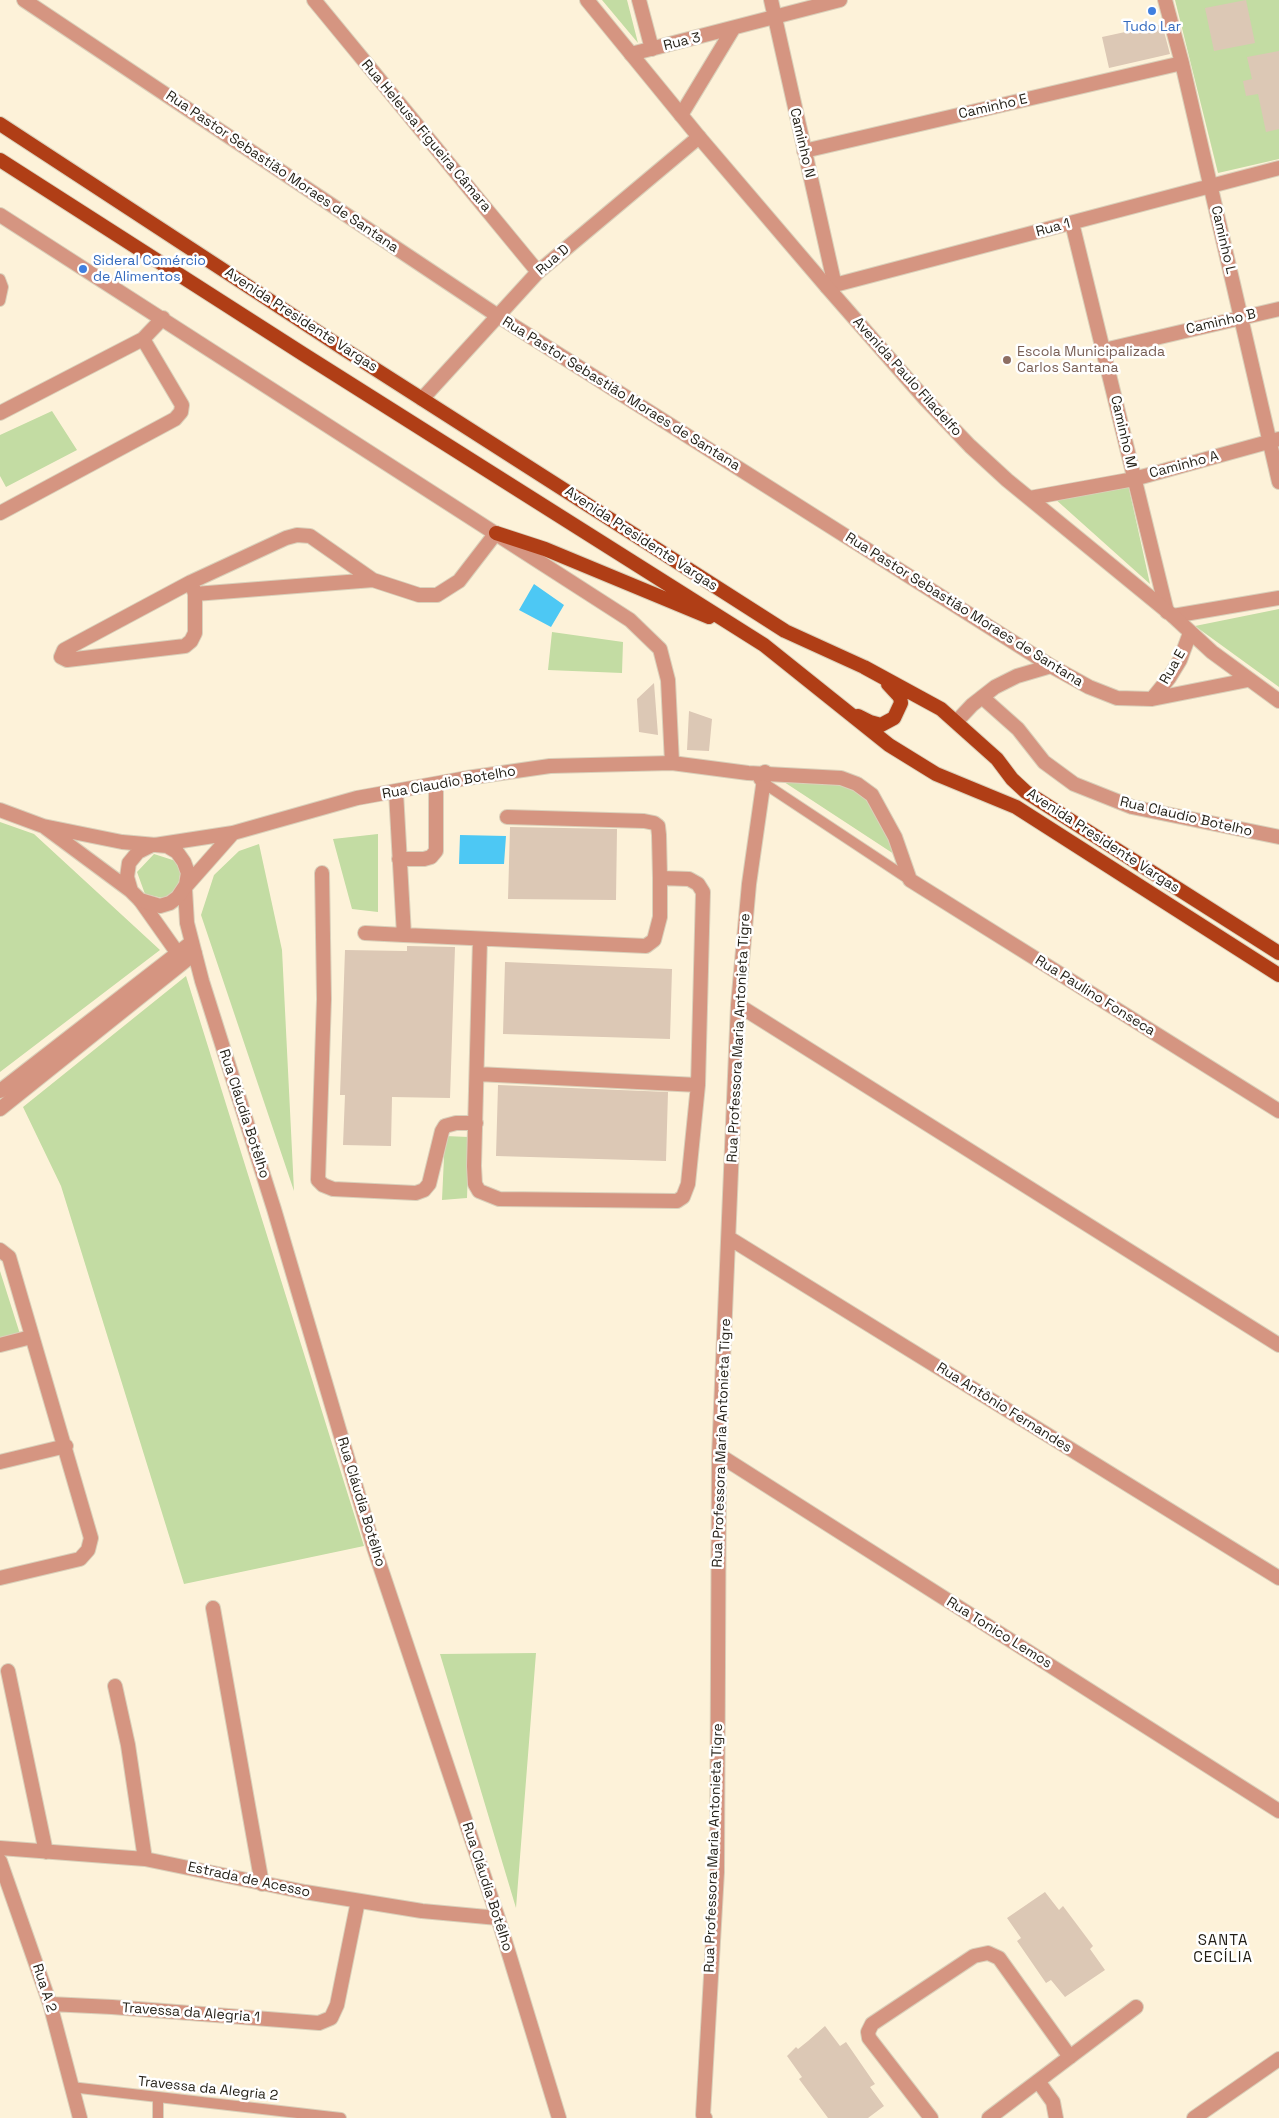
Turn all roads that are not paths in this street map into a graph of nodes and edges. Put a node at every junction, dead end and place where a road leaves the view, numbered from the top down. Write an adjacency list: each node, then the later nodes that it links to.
1 (24, 0): 27 (street, Rua Pastor Sebastião Moraes de Santana)
2 (314, 0): 22 (street, Rua Heleusa Figueira Câmara)
3 (587, 0): 11 (street, Avenida Paulo Filadelfo)
4 (639, 0): 10 (street)
5 (771, 0): 8 (street, Caminho N)
6 (840, 0): 8 (street, Rua 3)
7 (1165, 0): 12 (street, Caminho L)
8 (774, 15): 9 (street, Rua 3); 16 (street, Caminho N)
9 (734, 29): 10 (street, Rua 3); 13 (street, Rua 3)
10 (652, 49): 11 (street, Rua 3)
11 (631, 54): 13 (street, Avenida Paulo Filadelfo)
12 (1182, 63): 16 (street, Caminho E); 19 (street, Caminho L)
13 (681, 115): 15 (street, Avenida Paulo Filadelfo)
14 (0, 124): 32 (main road, Avenida Presidente Vargas)
15 (699, 137): 22 (street, Rua D); 24 (street, Avenida Paulo Filadelfo)
16 (804, 151): 24 (street, Caminho N)
17 (0, 160): 44 (main road, Avenida Presidente Vargas)
18 (1279, 168): 19 (street, Rua 1)
19 (1211, 185): 21 (street, Rua 1); 28 (street, Caminho L)
20 (0, 215): 29 (street)
21 (1072, 223): 24 (street, Rua 1); 31 (street, Caminho M)
22 (538, 272): 27 (street, Rua D)
23 (0, 279): 25 (lane)
24 (831, 287): 37 (street, Avenida Paulo Filadelfo)
25 (0, 301)
26 (1279, 309): 28 (street, Caminho B)
27 (498, 316): 32 (street, Rua D); 46 (street, Rua Pastor Sebastião Moraes de Santana)
28 (1241, 317): 31 (street, Caminho B); 34 (street, Caminho L)
29 (163, 318): 30 (street); 39 (street)
30 (143, 339): 33 (street); 38 (street)
31 (1104, 350): 35 (street, Caminho M)
32 (422, 399): 47 (main road, Avenida Presidente Vargas)
33 (0, 413)
34 (1274, 440): 35 (street, Caminho A); 36 (street, Caminho L)
35 (1134, 479): 37 (street, Caminho A); 43 (street, Caminho M)
36 (1279, 482)
37 (1030, 498): 43 (street, Avenida Paulo Filadelfo)
38 (0, 513)
39 (496, 533): 40 (street); 44 (main road); 54 (street)
40 (372, 580): 41 (street); 41 (street)
41 (193, 588): 41 (street)
42 (1279, 598): 43 (street)
43 (1170, 614): 45 (street, Avenida Paulo Filadelfo)
44 (739, 628): 52 (main road, Avenida Presidente Vargas)
45 (1190, 633): 48 (street, Avenida Paulo Filadelfo); 50 (street, Rua E)
46 (1051, 666): 49 (street); 50 (street, Rua Pastor Sebastião Moraes de Santana)
47 (864, 667): 52 (main road); 53 (main road, Avenida Presidente Vargas)
48 (1248, 680): 50 (street, Rua Pastor Sebastião Moraes de Santana); 51 (street, Avenida Paulo Filadelfo)
49 (982, 697): 53 (street); 62 (street, Rua Claudio Botelho)
50 (1152, 699)
51 (1279, 702)
52 (835, 703): 76 (main road, Avenida Presidente Vargas)
53 (957, 721): 74 (main road, Avenida Presidente Vargas)
54 (672, 763): 55 (street, Rua Claudio Botelho); 56 (street, Rua Claudio Botelho)
55 (764, 778): 67 (lane, Rua Paulino Fonseca); 67 (street); 78 (street, Rua Professora Maria Antonieta Tigre)
56 (436, 784): 57 (street, Rua Claudio Botelho); 64 (street)
57 (396, 792): 61 (street, Rua Claudio Botelho); 64 (street)
58 (0, 810): 60 (street, Rua Claudio Botelho)
59 (507, 817): 66 (street)
60 (44, 826): 63 (street, Rua Claudio Botelho); 69 (street, Rua Cláudia Botêlho)
61 (233, 834): 63 (street, Rua Claudio Botelho); 68 (street)
62 (1279, 837)
63 (153, 845): 68 (street); 69 (street)
64 (399, 859): 71 (street)
65 (322, 873): 84 (street)
66 (660, 878): 72 (street); 80 (street)
67 (910, 880): 83 (street, Rua Paulino Fonseca)
68 (185, 887): 69 (street); 73 (street)
69 (135, 896): 75 (street, Rua Cláudia Botêlho)
70 (365, 933): 71 (street)
71 (404, 935): 72 (street)
72 (480, 939): 79 (street)
73 (193, 948): 75 (street); 77 (street)
74 (1279, 953)
75 (180, 957): 77 (street, Rua Cláudia Botêlho); 81 (street); 82 (street)
76 (1279, 975)
77 (202, 981): 105 (street, Rua Cláudia Botêlho)
78 (738, 1005): 85 (street, Rua Professora Maria Antonieta Tigre); 89 (street)
79 (476, 1074): 80 (street); 84 (street)
80 (698, 1085): 84 (street)
81 (0, 1091)
82 (0, 1109)
83 (1279, 1111)
84 (476, 1123)
85 (729, 1238): 91 (street, Rua Professora Maria Antonieta Tigre); 94 (street, Rua Antônio Fernandes)
86 (0, 1250): 87 (street)
87 (31, 1337): 88 (street); 90 (street)
88 (0, 1345)
89 (1279, 1345)
90 (66, 1446): 92 (street); 93 (street)
91 (719, 1455): 98 (street, Rua Tonico Lemos); 113 (street, Rua Professora Maria Antonieta Tigre)
92 (0, 1462)
93 (0, 1578)
94 (1279, 1578)
95 (213, 1608): 103 (street)
96 (8, 1671): 100 (street)
97 (115, 1686): 101 (street)
98 (1279, 1811)
99 (0, 1848): 100 (street, Estrada de Acesso)
100 (46, 1852): 101 (street, Estrada de Acesso)
101 (145, 1859): 103 (street, Estrada de Acesso)
102 (0, 1861): 106 (street, Rua A 2)
103 (262, 1884): 104 (street, Estrada de Acesso)
104 (358, 1901): 105 (street, Estrada de Acesso); 106 (street, Travessa da Alegria 1)
105 (498, 1918): 117 (street, Rua Cláudia Botêlho)
106 (50, 2004): 111 (street, Rua A 2)
107 (1136, 2007): 108 (street)
108 (1070, 2057): 110 (street); 118 (street)
109 (1279, 2058): 121 (street)
110 (1038, 2081): 119 (street); 120 (street)
111 (71, 2087): 112 (lane, Travessa da Alegria 2); 114 (street, Rua A 2)
112 (158, 2098): 115 (lane); 116 (lane, Travessa da Alegria 2)
113 (704, 2117)
114 (80, 2118)
115 (158, 2118)
116 (341, 2118)
117 (560, 2118)
118 (931, 2118)
119 (989, 2118)
120 (1056, 2118)
121 (1194, 2118)

